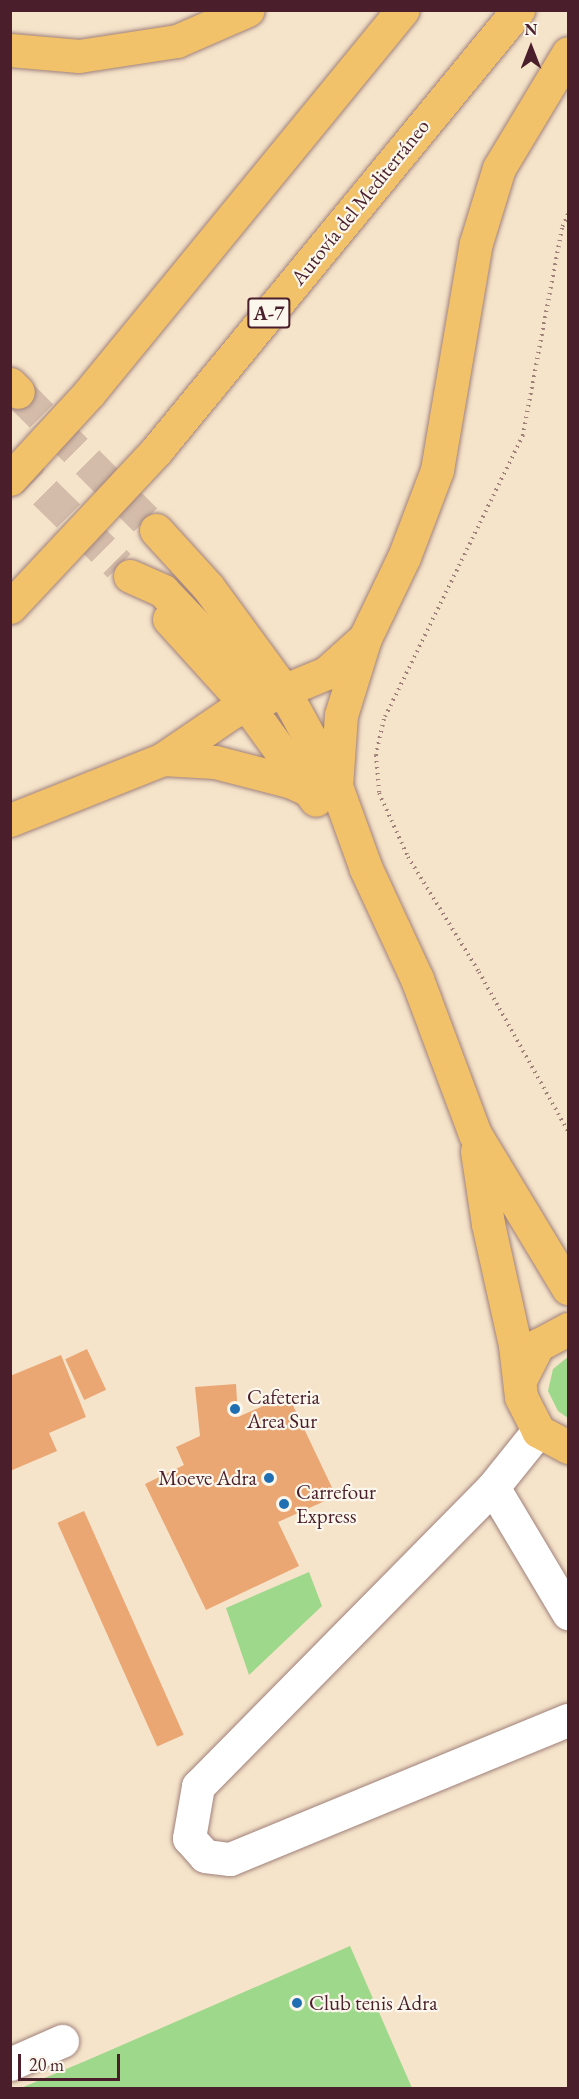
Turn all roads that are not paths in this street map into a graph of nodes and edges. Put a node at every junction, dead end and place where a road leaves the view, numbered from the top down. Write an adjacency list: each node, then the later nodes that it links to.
1 (248, 10): 4 (main road)
2 (402, 10): 6 (main road)
3 (518, 10): 8 (main road, Autovía del Mediterráneo / A-7)
4 (10, 50)
5 (568, 53): 9 (main road)
6 (10, 480)
7 (156, 530): 10 (main road)
8 (10, 607)
9 (365, 638): 10 (main road); 13 (main road)
10 (284, 691): 11 (main road); 11 (main road); 13 (main road)
11 (247, 705): 12 (main road); 13 (main road)
12 (164, 759): 13 (main road); 14 (main road)
13 (323, 788): 15 (main road)
14 (10, 820)
15 (475, 1134): 16 (main road); 18 (main road)
16 (568, 1288)
17 (568, 1329): 18 (main road)
18 (521, 1378): 19 (main road)
19 (538, 1431): 20 (main road); 21 (street)
20 (568, 1447)
21 (493, 1487): 22 (street); 23 (street)
22 (568, 1613)
23 (568, 1720)
24 (62, 2041): 25 (street)
25 (10, 2064)

